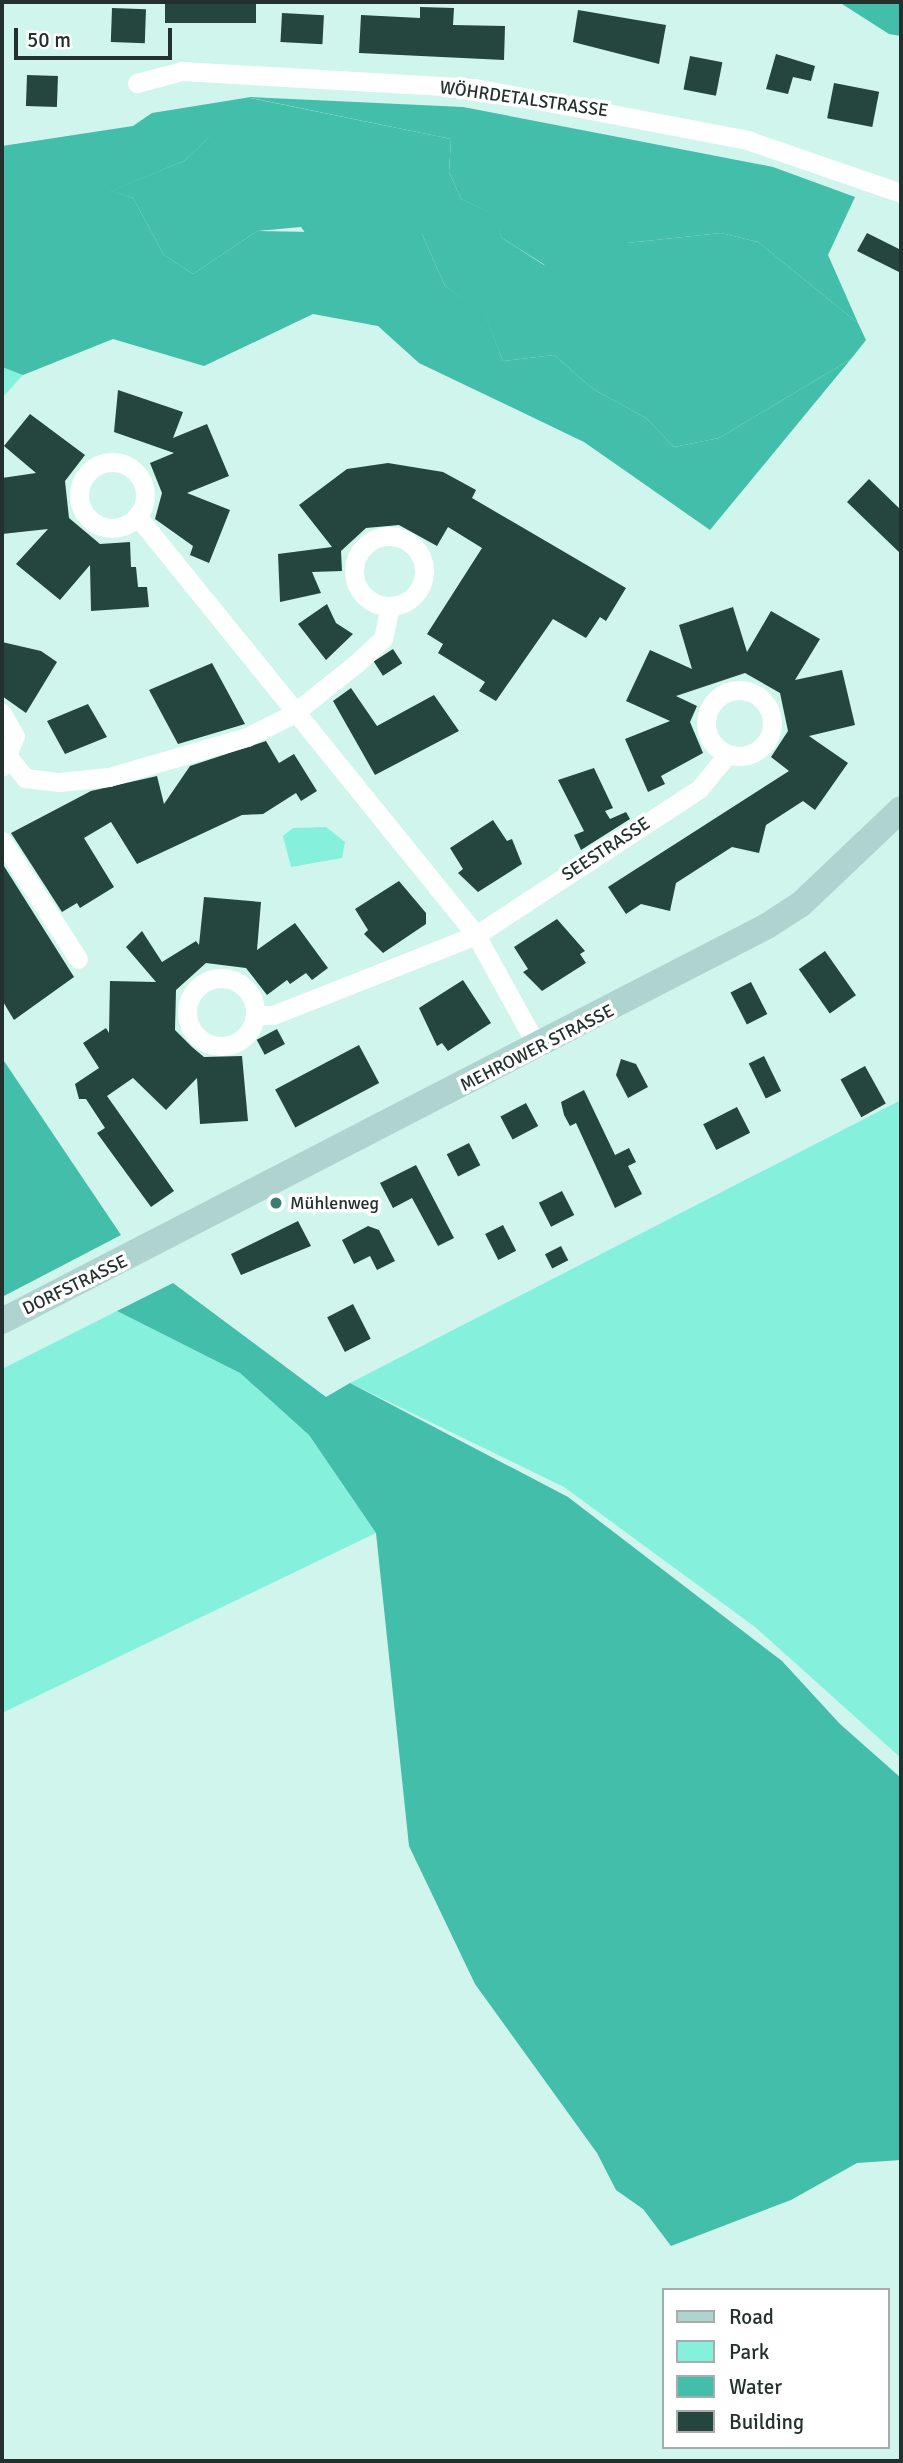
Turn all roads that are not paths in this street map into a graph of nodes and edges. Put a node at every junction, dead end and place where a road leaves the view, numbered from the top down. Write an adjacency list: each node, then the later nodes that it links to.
1 (137, 83): 2 (street, WÖHRDETALSTRASSE)
2 (901, 193)
3 (137, 516): 6 (street)
4 (390, 606): 6 (street)
5 (2, 713): 8 (street)
6 (293, 715): 8 (street); 11 (street)
7 (728, 754): 11 (street, SEESTRASSE)
8 (5, 762)
9 (901, 809): 14 (main road, MEHROWER STRASSE)
10 (2, 841): 12 (street)
11 (476, 935): 13 (street, SEESTRASSE); 14 (street)
12 (78, 959)
13 (255, 1015)
14 (538, 1048): 15 (main road, MEHROWER STRASSE)
15 (147, 1249): 16 (main road, DORFSTRASSE)
16 (2, 1321)

